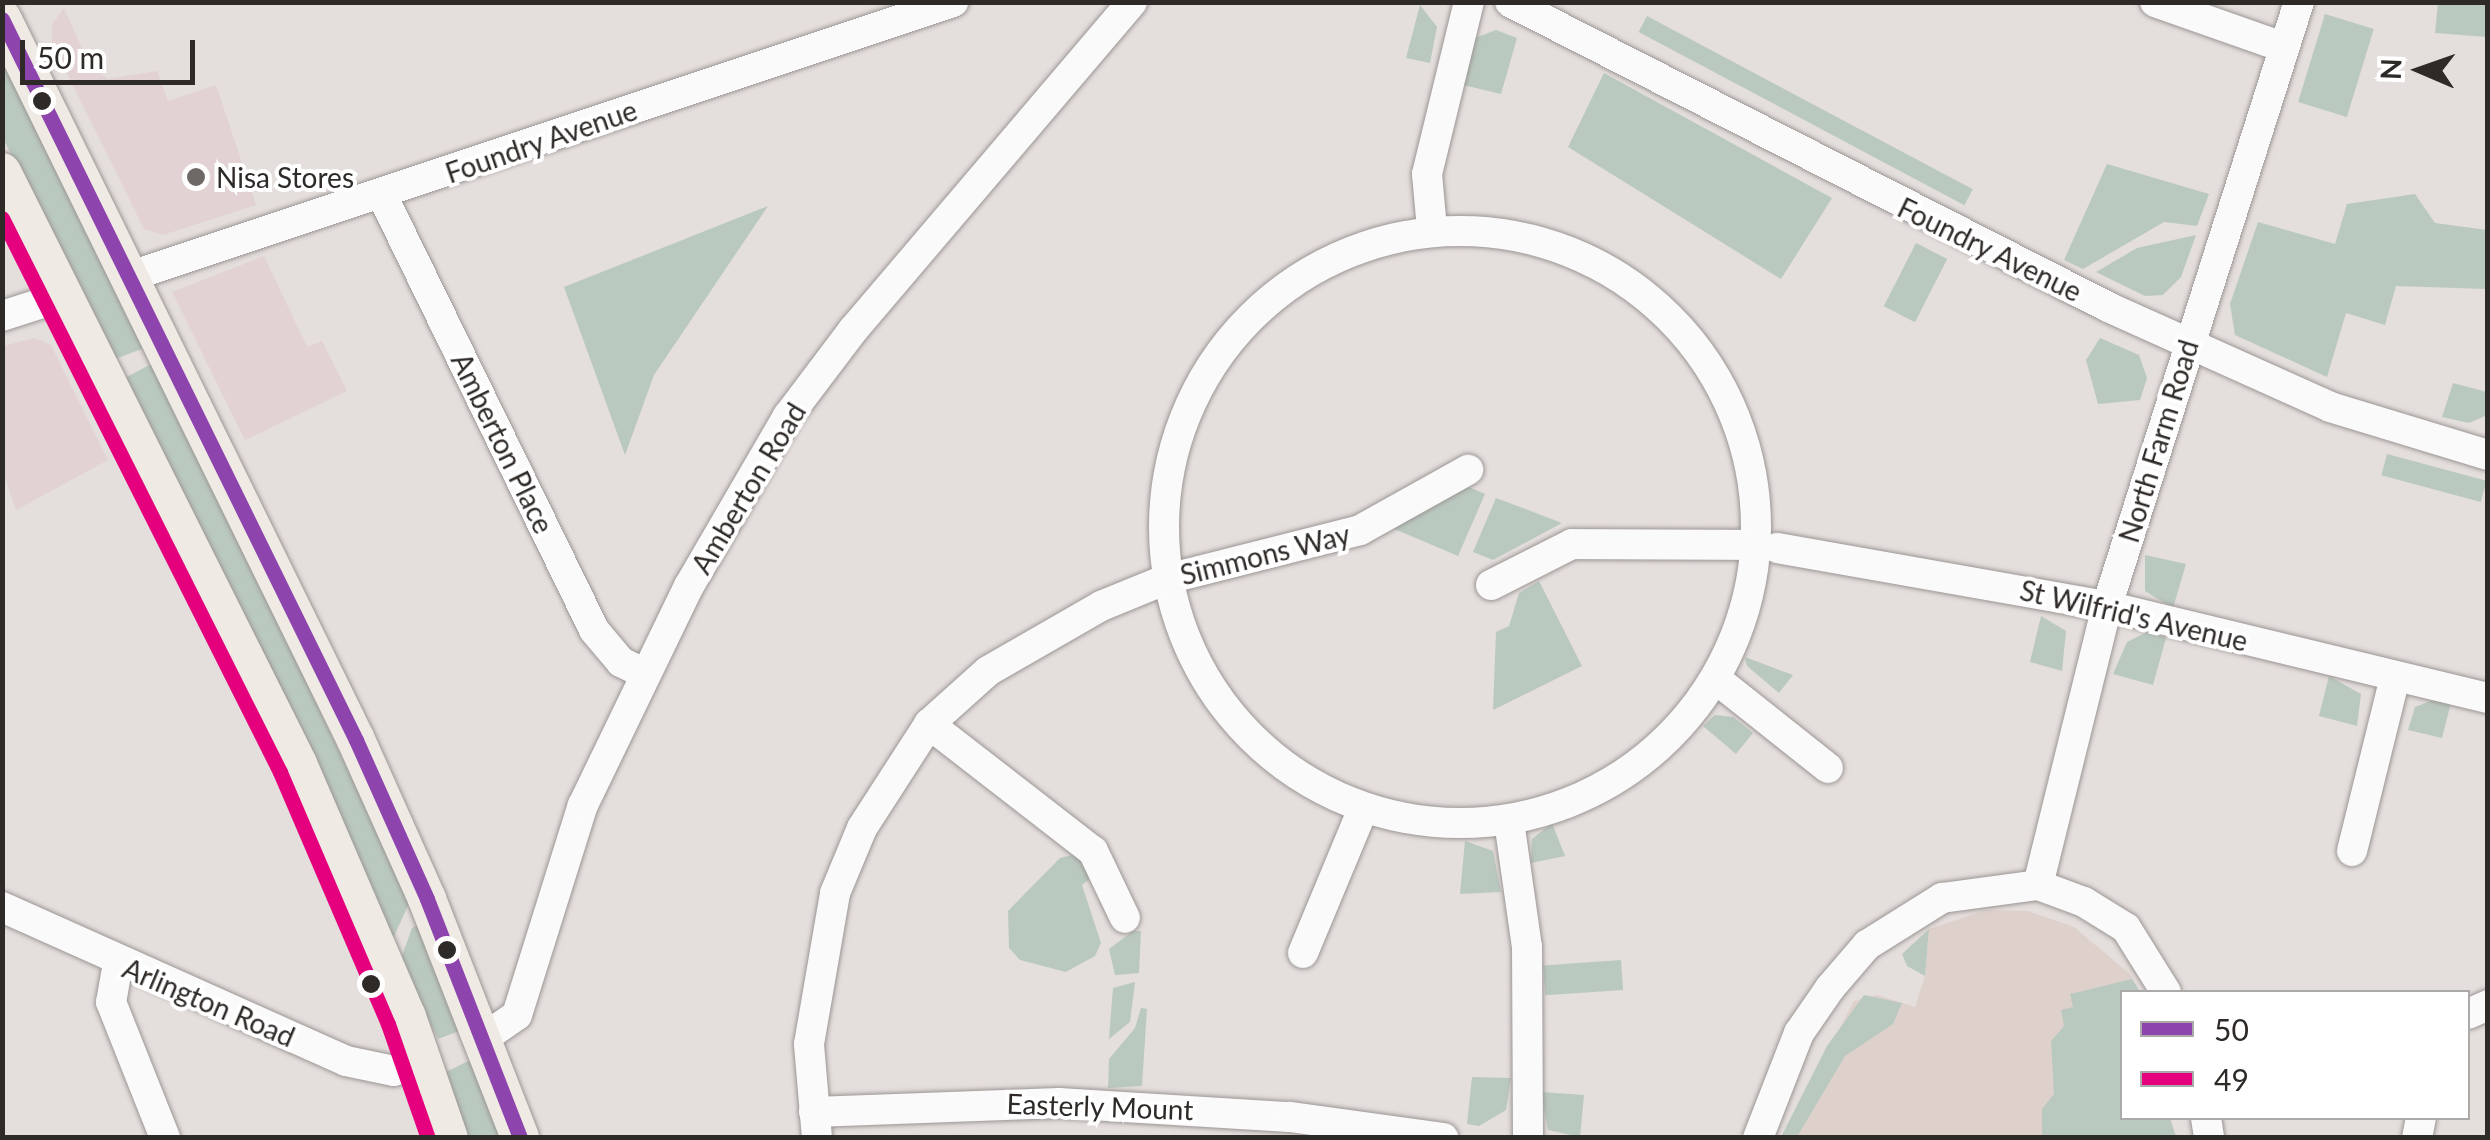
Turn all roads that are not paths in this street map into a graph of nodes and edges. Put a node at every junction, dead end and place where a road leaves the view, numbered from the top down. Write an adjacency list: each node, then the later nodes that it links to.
1 (14, 2): 8 (street)
2 (953, 2): 12 (street, Foundry Avenue)
3 (1132, 2): 24 (street, Amberton Road)
4 (1468, 2): 13 (street)
5 (1510, 2): 17 (street, Foundry Avenue)
6 (2155, 2): 10 (street)
7 (2298, 2): 10 (street, North Farm Road)
8 (2, 6)
9 (2, 18): 14 (main road)
10 (2283, 47): 17 (street, North Farm Road)
11 (2, 172): 15 (main road)
12 (382, 195): 14 (street, Foundry Avenue); 24 (street, Amberton Place)
13 (1432, 230): 20 (street); 21 (street)
14 (128, 277): 39 (main road)
15 (64, 296): 16 (street); 40 (main road)
16 (2, 316)
17 (2188, 344): 18 (street, Foundry Avenue); 23 (street, North Farm Road)
18 (2488, 454)
19 (1468, 470): 21 (street, Simmons Way)
20 (1767, 547): 22 (street, St Wilfrid's Avenue); 23 (street, St Wilfrid's Avenue); 26 (street)
21 (1167, 579): 28 (street, Simmons Way); 30 (street)
22 (1490, 585)
23 (2107, 606): 25 (street, St Wilfrid's Avenue); 33 (street, North Farm Road)
24 (644, 673): 39 (street, Amberton Road)
25 (2395, 677): 27 (street, St Wilfrid's Avenue); 32 (street)
26 (1716, 678): 29 (street); 31 (street)
27 (2488, 698)
28 (930, 724): 35 (street); 41 (street, Simmons Way)
29 (1828, 768)
30 (1364, 809): 31 (street); 36 (street)
31 (1509, 821): 46 (street)
32 (2352, 851)
33 (2038, 885): 38 (street); 47 (street)
34 (2, 907): 37 (street, Arlington Road)
35 (1125, 918)
36 (1303, 953)
37 (118, 963): 40 (street, Arlington Road); 42 (street)
38 (2165, 990)
39 (484, 1038): 44 (main road)
40 (421, 1062): 43 (main road)
41 (815, 1125): 45 (street, Easterly Mount)
42 (165, 1138)
43 (449, 1138)
44 (520, 1138)
45 (1444, 1138)
46 (1528, 1138)
47 (1758, 1138)

